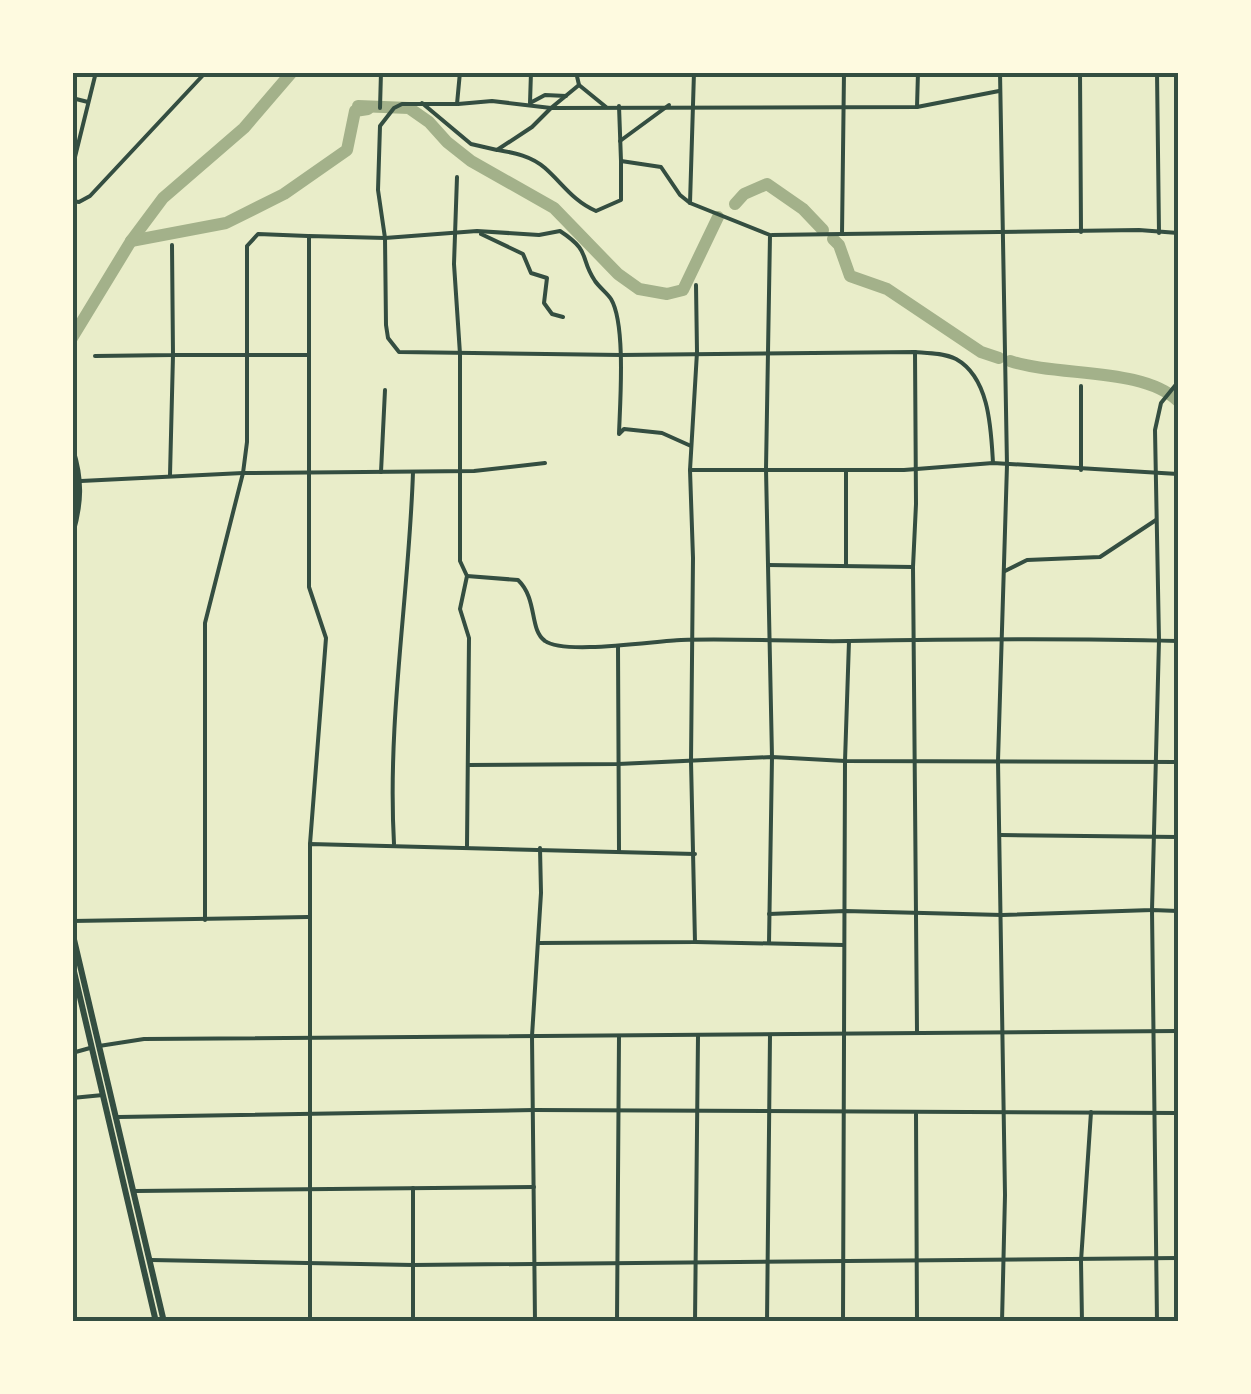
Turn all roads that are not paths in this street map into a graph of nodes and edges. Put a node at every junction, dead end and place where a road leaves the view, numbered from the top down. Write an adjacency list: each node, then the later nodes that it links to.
1 (96, 72): 17 (street)
2 (206, 72): 34 (street)
3 (381, 72): 27 (street)
4 (460, 72): 20 (street)
5 (531, 72): 19 (street)
6 (576, 72): 13 (street)
7 (694, 72): 22 (street)
8 (844, 72): 24 (street)
9 (918, 72): 26 (street)
10 (1000, 72): 14 (street)
11 (1080, 72): 38 (street)
12 (1157, 72): 42 (street)
13 (579, 85): 15 (street); 25 (street)
14 (1000, 91): 26 (street); 37 (street)
15 (566, 96): 19 (street); 28 (street)
16 (72, 98): 17 (street)
17 (88, 102): 32 (street)
18 (422, 103): 20 (street); 30 (street); 45 (street)
19 (530, 103): 20 (street); 28 (street)
20 (458, 104)
21 (669, 105): 22 (street); 23 (street); 29 (street)
22 (694, 105): 24 (street); 35 (street)
23 (620, 106): 25 (street); 29 (street)
24 (843, 106): 26 (street); 41 (street)
25 (606, 107): 28 (street)
26 (918, 107)
27 (380, 108)
28 (551, 108): 30 (street)
29 (620, 141): 31 (street)
30 (498, 150): 31 (street)
31 (621, 161): 35 (street)
32 (72, 170)
33 (456, 176): 39 (street)
34 (72, 201)
35 (690, 203): 40 (street)
36 (477, 232): 39 (street); 48 (street); 57 (street)
37 (1002, 232): 38 (street); 41 (street); 65 (street)
38 (1081, 232): 42 (street)
39 (455, 234): 45 (street); 52 (street)
40 (770, 234): 41 (street); 50 (street)
41 (842, 234)
42 (1159, 234): 43 (street)
43 (1178, 234)
44 (309, 236): 45 (street); 54 (street); 55 (street)
45 (384, 238): 52 (street)
46 (172, 245): 53 (street)
47 (696, 285): 49 (street)
48 (563, 317)
49 (697, 352): 50 (street); 57 (street); 61 (street)
50 (770, 352): 51 (street); 66 (street)
51 (915, 352): 64 (street); 67 (street)
52 (460, 354): 57 (street); 71 (street)
53 (173, 355): 54 (street); 56 (street); 78 (street)
54 (246, 355): 55 (street); 75 (street)
55 (308, 355): 72 (street)
56 (95, 356)
57 (621, 356): 61 (street)
58 (1178, 382): 76 (street)
59 (1081, 386): 70 (street)
60 (385, 390): 73 (street)
61 (691, 446): 68 (street)
62 (72, 449): 79 (highway)
63 (545, 463): 71 (street)
64 (993, 464): 65 (street); 67 (street)
65 (1007, 465): 70 (street); 85 (street)
66 (766, 469): 68 (street); 69 (street); 82 (street)
67 (916, 469): 69 (street); 84 (street)
68 (690, 470): 89 (street)
69 (846, 470): 83 (street)
70 (1080, 470): 76 (street)
71 (460, 471): 74 (street); 86 (street)
72 (309, 472): 73 (street); 75 (street); 107 (street)
73 (380, 472): 74 (street)
74 (413, 472): 108 (street)
75 (243, 473): 78 (street); 120 (street)
76 (1154, 473): 77 (street); 80 (street)
77 (1178, 474)
78 (170, 476): 79 (street)
79 (80, 481): 81 (highway)
80 (1156, 520): 85 (street); 90 (street)
81 (72, 534)
82 (768, 565): 83 (street); 92 (street)
83 (846, 566): 84 (street)
84 (913, 567): 88 (street)
85 (1003, 574): 87 (street)
86 (467, 576): 94 (street); 103 (street)
87 (1000, 637): 88 (street); 90 (street); 99 (street)
88 (916, 639): 93 (street); 98 (street)
89 (694, 640): 92 (street); 94 (street); 96 (street)
90 (1160, 640): 91 (street); 100 (street)
91 (1178, 640)
92 (769, 641): 93 (street); 95 (street)
93 (848, 641): 97 (street)
94 (618, 646): 102 (street)
95 (772, 757): 96 (street); 97 (street); 116 (street)
96 (691, 761): 102 (street); 112 (street)
97 (845, 761): 98 (street); 114 (street)
98 (916, 761): 99 (street); 117 (street)
99 (998, 761): 100 (street); 104 (street)
100 (1156, 762): 101 (street); 106 (street)
101 (1178, 762)
102 (618, 764): 103 (street); 111 (street)
103 (468, 766): 109 (street)
104 (1000, 835): 106 (street); 118 (street)
105 (1178, 837): 106 (street)
106 (1155, 838): 113 (street)
107 (310, 844): 108 (street); 119 (street)
108 (394, 844): 109 (street)
109 (467, 846): 110 (street)
110 (540, 848): 111 (street); 124 (street)
111 (619, 851): 112 (street)
112 (695, 854): 123 (street)
113 (1152, 910): 115 (street); 118 (street); 129 (street)
114 (845, 911): 116 (street); 117 (street); 126 (street)
115 (1178, 911)
116 (769, 914): 125 (street)
117 (916, 914): 118 (street); 131 (street)
118 (1002, 916): 133 (street)
119 (308, 917): 120 (street); 138 (street)
120 (206, 920): 121 (street)
121 (72, 921)
122 (72, 931): 128 (highway)
123 (695, 942): 124 (street); 125 (street)
124 (539, 943): 135 (street)
125 (768, 943): 126 (street)
126 (844, 944): 132 (street)
127 (72, 964): 128 (highway)
128 (79, 975): 139 (highway)
129 (1154, 1030): 130 (street); 133 (street); 150 (street)
130 (1178, 1031)
131 (918, 1033): 132 (street); 133 (street)
132 (844, 1034): 134 (street); 148 (street)
133 (1000, 1034): 149 (street)
134 (770, 1035): 137 (street); 145 (street)
135 (532, 1036): 136 (street); 138 (street); 143 (street)
136 (619, 1036): 137 (street); 144 (street)
137 (698, 1036): 147 (street)
138 (308, 1038): 139 (street); 152 (street)
139 (96, 1047): 140 (street); 141 (highway); 154 (highway)
140 (72, 1053)
141 (104, 1095): 142 (street); 158 (highway)
142 (72, 1098)
143 (534, 1110): 144 (street); 152 (street); 155 (street)
144 (620, 1111): 147 (street); 170 (street)
145 (770, 1111): 147 (street); 148 (street); 162 (street)
146 (1091, 1111): 149 (street); 150 (street); 166 (street)
147 (695, 1112): 167 (street)
148 (842, 1112): 153 (street); 163 (street)
149 (1003, 1112): 153 (street); 165 (street)
150 (1153, 1113): 151 (street); 160 (street)
151 (1178, 1113)
152 (308, 1114): 154 (street); 156 (street)
153 (916, 1114): 164 (street)
154 (116, 1117): 158 (highway)
155 (534, 1186): 157 (street); 169 (street)
156 (309, 1188): 157 (street); 158 (street); 168 (street)
157 (413, 1188): 171 (street)
158 (130, 1191): 161 (highway); 172 (highway)
159 (1178, 1258): 160 (street)
160 (1155, 1259): 166 (street); 184 (street)
161 (151, 1260): 168 (street); 173 (highway)
162 (767, 1260): 163 (street); 167 (street); 179 (street)
163 (843, 1260): 164 (street); 180 (street)
164 (916, 1261): 165 (street); 181 (street)
165 (1004, 1261): 166 (street); 182 (street)
166 (1082, 1261): 183 (street)
167 (696, 1262): 170 (street); 178 (street)
168 (310, 1264): 171 (street); 174 (street)
169 (534, 1264): 170 (street); 171 (street); 176 (street)
170 (619, 1264): 177 (street)
171 (413, 1265): 175 (street)
172 (156, 1322)
173 (164, 1322)
174 (310, 1322)
175 (413, 1322)
176 (535, 1322)
177 (617, 1322)
178 (695, 1322)
179 (767, 1322)
180 (843, 1322)
181 (917, 1322)
182 (1002, 1322)
183 (1082, 1322)
184 (1157, 1322)

